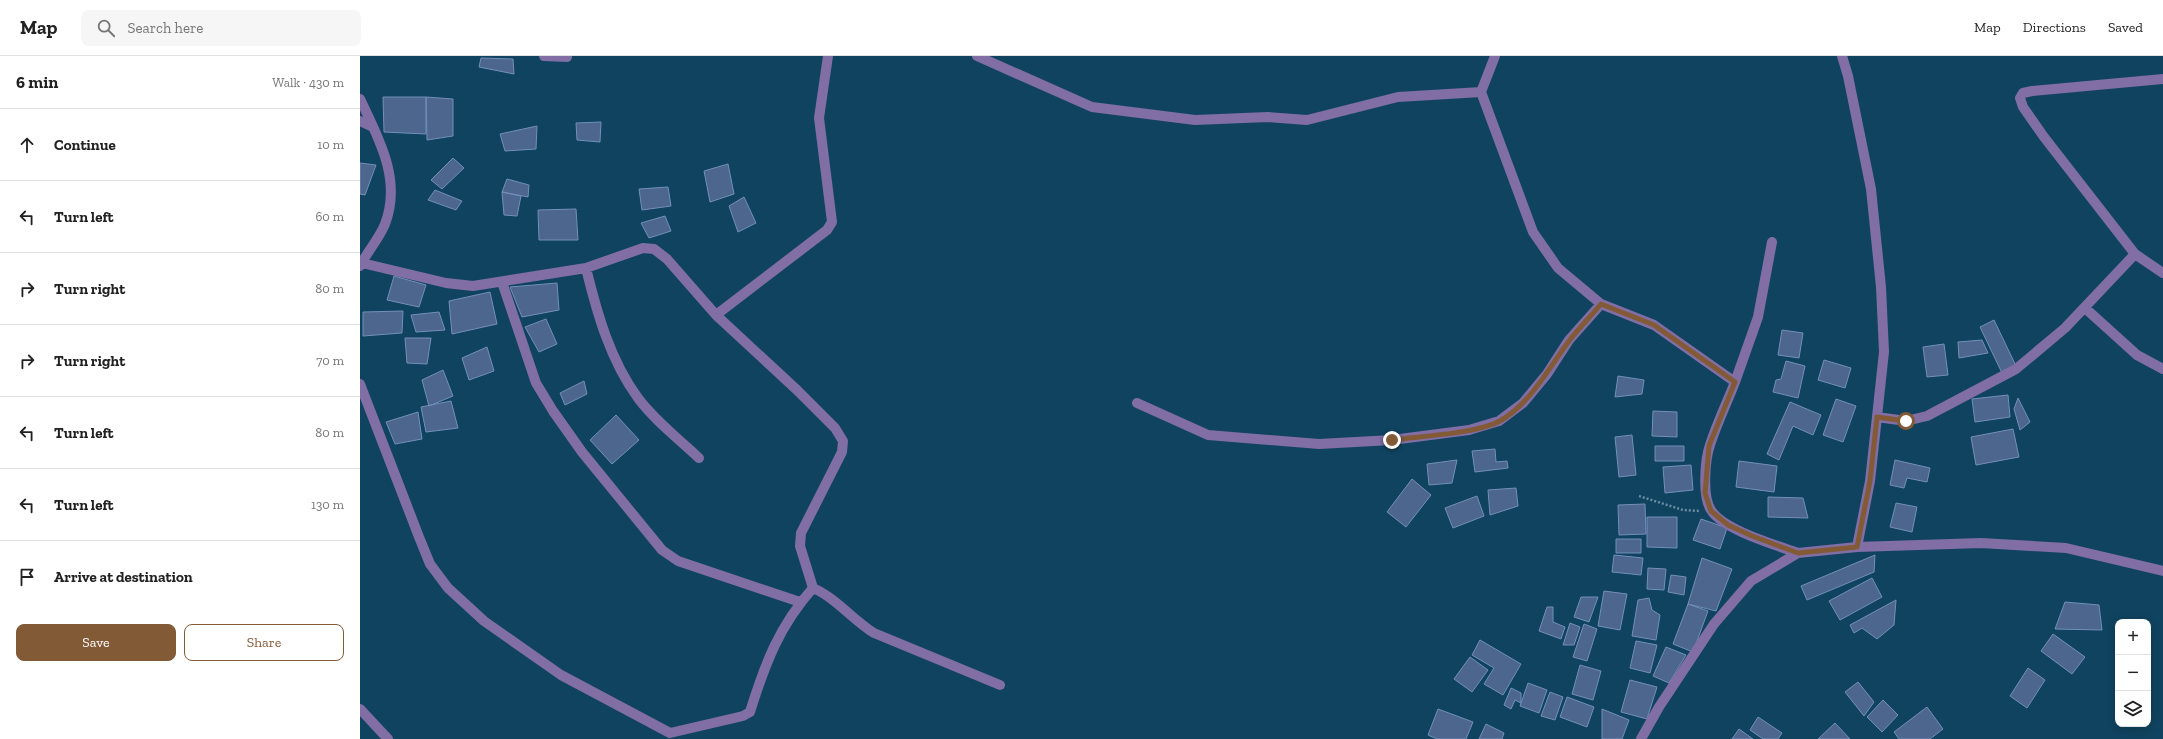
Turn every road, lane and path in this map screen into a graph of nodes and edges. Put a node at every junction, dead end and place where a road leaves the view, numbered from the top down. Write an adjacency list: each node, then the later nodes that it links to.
1 (544, 56): 6 (street)
2 (828, 56): 20 (street)
3 (978, 56): 8 (street)
4 (1495, 56): 8 (street)
5 (1842, 56): 25 (street)
6 (567, 57)
7 (2163, 79): 13 (street)
8 (1481, 92): 18 (street)
9 (360, 99): 11 (street)
10 (360, 121): 11 (street)
11 (373, 127): 14 (street)
12 (1772, 242): 22 (street)
13 (2135, 254): 16 (street); 19 (street)
14 (361, 264): 17 (street)
15 (586, 268): 17 (street); 20 (street); 26 (street)
16 (2163, 273)
17 (502, 282): 33 (street)
18 (1601, 304): 22 (street); 24 (street)
19 (2085, 308): 21 (street); 25 (street)
20 (716, 316): 32 (street)
21 (2163, 369)
22 (1735, 382): 28 (street)
23 (360, 384): 36 (street)
24 (1137, 402)
25 (1877, 417): 29 (street)
26 (699, 458)
27 (1639, 496): 28 (path)
28 (1711, 511): 30 (street)
29 (1857, 547): 30 (street); 31 (street)
30 (1798, 553): 38 (street)
31 (2163, 570)
32 (813, 588): 33 (street); 34 (street)
33 (800, 602): 36 (street)
34 (1000, 685)
35 (360, 709): 37 (street)
36 (669, 736)
37 (388, 739)
38 (1641, 739)

